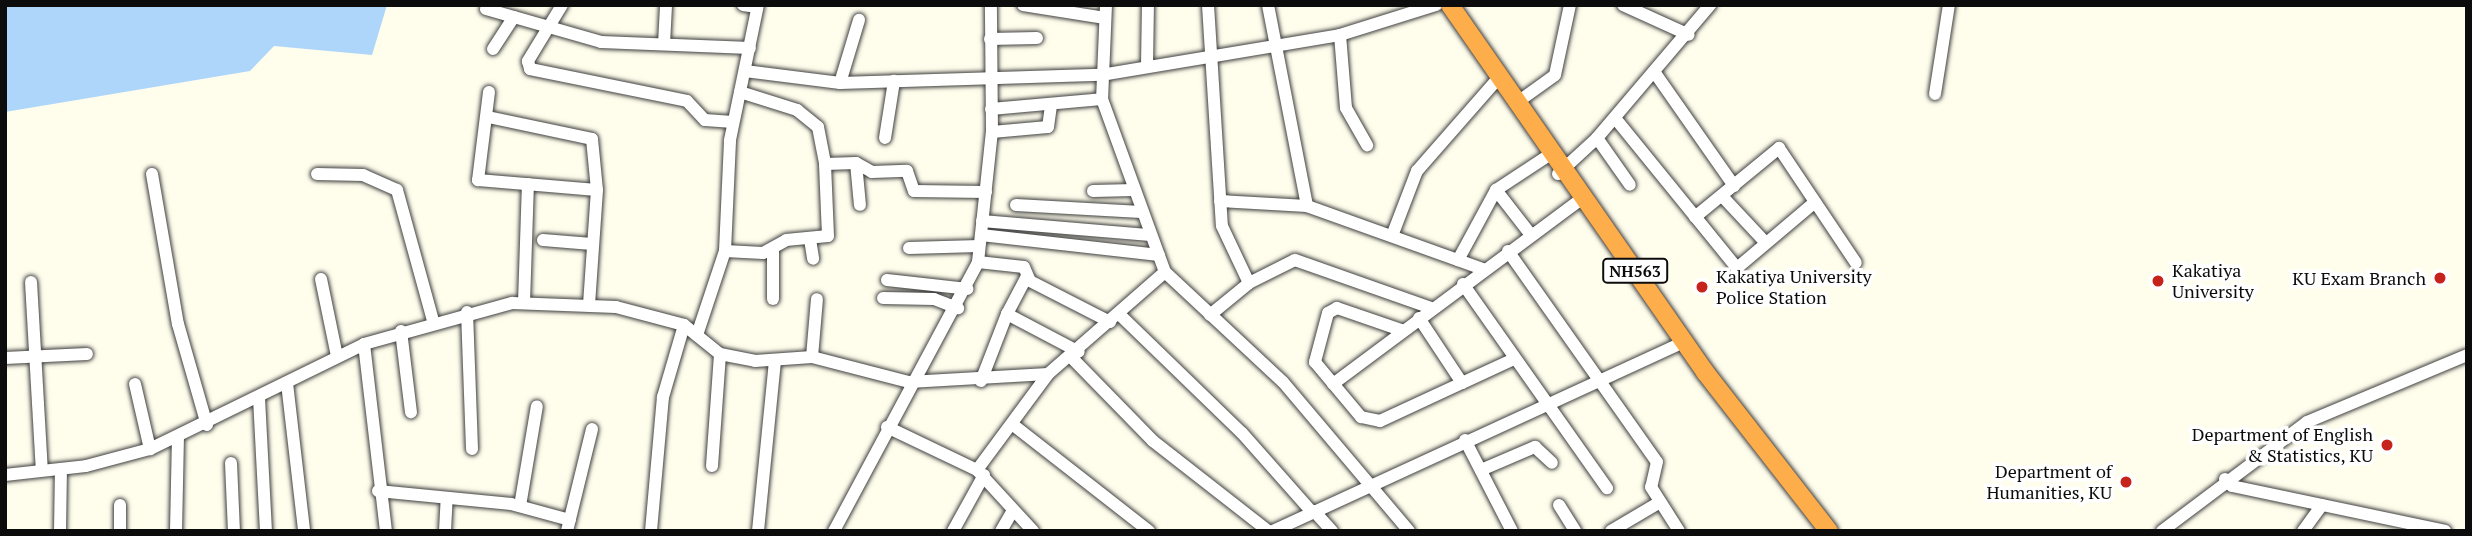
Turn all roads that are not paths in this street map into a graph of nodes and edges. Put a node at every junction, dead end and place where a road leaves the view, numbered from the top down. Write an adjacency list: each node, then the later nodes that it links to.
1 (562, 5): 20 (street)
2 (666, 5): 25 (street)
3 (743, 5): 15 (street)
4 (991, 5): 24 (street)
5 (1023, 5): 17 (street)
6 (1148, 5): 30 (street)
7 (1208, 5): 29 (street)
8 (1268, 5): 26 (street)
9 (1438, 5): 21 (street); 37 (highway, NH563)
10 (1450, 5): 42 (highway, NH563)
11 (1570, 5): 42 (street)
12 (1623, 5): 22 (street)
13 (1710, 5): 22 (street)
14 (1948, 5): 40 (street)
15 (757, 6): 27 (street)
16 (486, 9): 18 (street)
17 (1105, 11): 33 (street)
18 (514, 18): 20 (street); 28 (street)
19 (859, 20): 36 (street)
20 (548, 29): 25 (street); 47 (street)
21 (1340, 35): 26 (street); 51 (street)
22 (1689, 35): 32 (street)
23 (1037, 38): 24 (street)
24 (990, 39): 35 (street)
25 (664, 44): 27 (street)
26 (1278, 45): 29 (street); 72 (street)
27 (750, 48): 31 (street)
28 (493, 49)
29 (1213, 56): 30 (street); 67 (street)
30 (1147, 66): 33 (street)
31 (745, 71): 36 (street); 39 (street)
32 (1655, 74): 46 (street); 60 (street)
33 (1101, 75): 35 (street); 41 (street)
34 (894, 81): 35 (street); 36 (street); 49 (street)
35 (989, 82): 44 (street)
36 (840, 83)
37 (1494, 83): 52 (highway, NH563); 78 (street)
38 (489, 92): 45 (street)
39 (740, 92): 47 (street); 54 (street)
40 (1935, 94)
41 (1102, 99): 43 (street); 62 (street)
42 (1518, 102): 55 (highway, NH563)
43 (1051, 105): 44 (street); 48 (street)
44 (991, 109): 48 (street)
45 (488, 117): 58 (street); 61 (street)
46 (1615, 118): 50 (street); 74 (street)
47 (733, 122): 85 (street)
48 (992, 132): 65 (street)
49 (886, 138)
50 (1597, 138): 55 (street); 59 (street)
51 (1367, 145)
52 (1546, 157): 55 (highway, NH563); 63 (street)
53 (856, 163): 54 (street); 65 (street); 70 (street)
54 (825, 164): 79 (street)
55 (1561, 172): 68 (highway, NH563); 195 (highway, NH563)
56 (152, 174): 144 (street)
57 (317, 174): 114 (street)
58 (528, 184): 61 (street); 105 (street)
59 (1630, 185)
60 (1734, 186): 66 (street); 69 (street)
61 (597, 190): 83 (street)
62 (1134, 190): 64 (street); 73 (street)
63 (1496, 190): 77 (street); 90 (street)
64 (1093, 191)
65 (986, 192): 75 (street)
66 (1722, 196): 74 (street); 82 (street)
67 (1220, 201): 72 (street); 99 (street)
68 (1577, 202): 77 (street); 120 (highway, NH563)
69 (1815, 202): 82 (street); 92 (street)
70 (860, 205)
71 (1016, 205): 73 (street)
72 (1307, 206): 78 (street)
73 (1141, 212): 76 (street)
74 (1695, 218): 82 (street)
75 (982, 221): 76 (street); 81 (street)
76 (1150, 235): 88 (street)
77 (1531, 235): 87 (street)
78 (1392, 236): 90 (street)
79 (810, 239): 86 (street); 89 (street)
80 (543, 240): 83 (street)
81 (980, 241): 84 (street); 88 (street); 91 (street)
82 (1766, 243)
83 (592, 244): 106 (street)
84 (909, 248)
85 (725, 251): 86 (street); 118 (street)
86 (773, 251): 103 (street)
87 (1507, 251): 93 (street); 132 (street)
88 (1159, 256): 94 (street)
89 (813, 259)
90 (1458, 260): 93 (street)
91 (978, 262): 95 (street); 101 (street)
92 (1856, 263)
93 (1483, 270): 100 (street)
94 (1165, 272): 111 (street); 112 (street)
95 (1027, 276): 110 (street); 112 (street)
96 (321, 279): 126 (street)
97 (887, 279): 101 (street)
98 (31, 282): 125 (street)
99 (1249, 283): 108 (street); 111 (street)
100 (1463, 284): 108 (street); 129 (street)
101 (968, 289): 107 (street)
102 (883, 298): 107 (street)
103 (773, 299)
104 (817, 299): 127 (street)
105 (524, 303): 106 (street); 109 (street)
106 (589, 304): 115 (street)
107 (958, 308): 133 (street)
108 (1431, 308): 113 (street)
109 (467, 312): 114 (street); 150 (street)
110 (1007, 314): 123 (street); 134 (street)
111 (1210, 315): 160 (street)
112 (1115, 318): 123 (street); 169 (street)
113 (1419, 318): 116 (street); 136 (street)
114 (433, 321): 117 (street)
115 (684, 324): 118 (street); 180 (street)
116 (1401, 330): 138 (street); 138 (street)
117 (401, 331): 119 (street); 142 (street)
118 (697, 335): 122 (street)
119 (364, 344): 126 (street); 162 (street)
120 (1676, 346): 132 (street); 194 (highway, NH563)
121 (88, 354): 125 (street)
122 (720, 354): 130 (street); 153 (street)
123 (1076, 355): 131 (street); 187 (street)
124 (2467, 355): 159 (street)
125 (35, 356): 128 (street); 155 (street)
126 (337, 356): 135 (street)
127 (812, 357): 130 (street); 133 (street)
128 (5, 358)
129 (1514, 359): 136 (street); 140 (street)
130 (775, 361): 181 (street)
131 (1048, 374): 134 (street); 143 (street)
132 (1595, 381): 140 (street); 164 (street)
133 (909, 382): 134 (street); 145 (street)
134 (981, 382)
135 (288, 383): 139 (street); 177 (street)
136 (1462, 383): 138 (street)
137 (135, 384): 149 (street)
138 (1333, 384)
139 (259, 398): 144 (street); 176 (street)
140 (1547, 405): 148 (street); 161 (street)
141 (537, 406): 168 (street)
142 (411, 412)
143 (1012, 424): 157 (street); 186 (street)
144 (206, 425): 147 (street)
145 (887, 427): 157 (street); 182 (street)
146 (592, 429): 171 (street)
147 (178, 438): 149 (street); 174 (street)
148 (1465, 440): 156 (street); 160 (street)
149 (150, 449): 154 (street)
150 (472, 449)
151 (231, 463): 175 (street)
152 (1552, 463): 156 (street)
153 (712, 466)
154 (61, 469): 155 (street); 172 (street)
155 (42, 470): 158 (street)
156 (1481, 470): 190 (street)
157 (981, 473): 170 (street); 183 (street)
158 (5, 475)
159 (2225, 479): 167 (street); 196 (street)
160 (1375, 484): 169 (street); 189 (street)
161 (1607, 488)
162 (378, 491): 163 (street); 178 (street)
163 (447, 499): 168 (street); 179 (street)
164 (1660, 502): 192 (street); 193 (street)
165 (120, 505): 173 (street)
166 (1559, 505): 191 (street)
167 (2322, 505): 197 (street); 198 (street)
168 (520, 506): 171 (street)
169 (1313, 511): 187 (street); 188 (street)
170 (1012, 512): 184 (street); 185 (street)
171 (568, 526)
172 (60, 531)
173 (120, 531)
174 (176, 531)
175 (234, 531)
176 (266, 531)
177 (304, 531)
178 (386, 531)
179 (445, 531)
180 (651, 531)
181 (758, 531)
182 (834, 531)
183 (953, 531)
184 (1001, 531)
185 (1033, 531)
186 (1149, 531)
187 (1270, 531)
188 (1332, 531)
189 (1409, 531)
190 (1512, 531)
191 (1575, 531)
192 (1611, 531)
193 (1679, 531)
194 (1818, 531)
195 (1829, 531)
196 (2162, 531)
197 (2303, 531)
198 (2445, 531)

